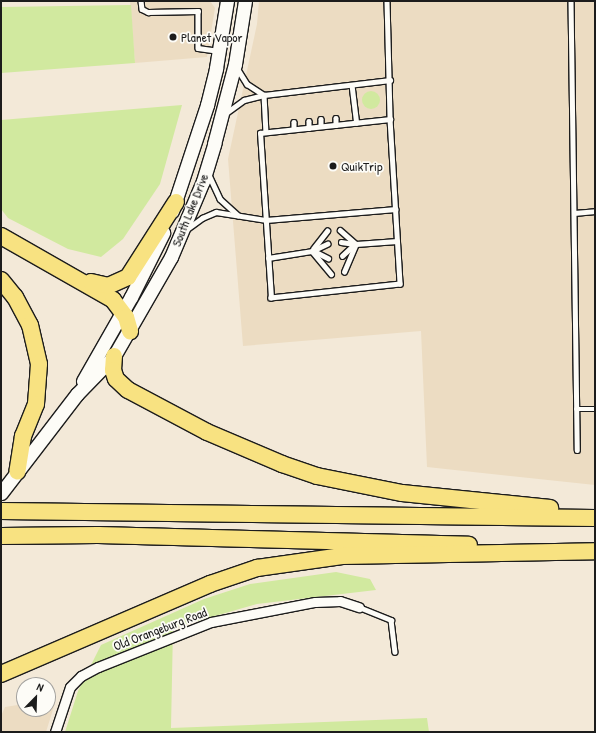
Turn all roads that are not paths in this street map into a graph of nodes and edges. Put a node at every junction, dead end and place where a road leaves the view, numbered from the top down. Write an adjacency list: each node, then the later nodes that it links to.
1 (141, 1): 6 (lane)
2 (227, 1): 6 (main road, South Lake Drive)
3 (245, 1): 7 (main road, South Lake Drive)
4 (387, 1): 8 (lane)
5 (571, 1): 27 (lane)
6 (219, 51): 24 (main road, South Lake Drive)
7 (235, 64): 10 (lane); 11 (main road, South Lake Drive)
8 (390, 80): 9 (lane); 14 (lane)
9 (352, 85): 10 (lane); 17 (lane)
10 (264, 95): 11 (lane); 22 (lane)
11 (222, 116): 23 (main road, South Lake Drive)
12 (336, 118): 18 (lane)
13 (321, 119): 19 (lane)
14 (390, 119): 17 (lane); 25 (lane)
15 (309, 121): 20 (lane)
16 (294, 122): 21 (lane)
17 (357, 123): 18 (lane)
18 (336, 125): 19 (lane)
19 (321, 126): 20 (lane)
20 (309, 128): 21 (lane)
21 (294, 129): 22 (lane)
22 (266, 132): 29 (lane)
23 (208, 165): 28 (lane); 32 (main road, South Lake Drive)
24 (176, 202): 44 (highway); 46 (main road, South Lake Drive)
25 (396, 209): 29 (lane); 34 (lane)
26 (595, 211): 27 (lane)
27 (574, 213): 50 (lane)
28 (239, 216): 29 (lane); 32 (lane)
29 (266, 220): 40 (lane)
30 (340, 230): 37 (lane)
31 (327, 231): 38 (lane)
32 (180, 235): 47 (main road, South Lake Drive)
33 (1, 236): 44 (highway)
34 (397, 241): 37 (lane); 40 (lane)
35 (341, 242): 37 (lane)
36 (327, 244): 38 (lane)
37 (356, 244): 39 (lane); 42 (lane)
38 (312, 251): 40 (lane); 41 (lane); 43 (lane)
39 (342, 256)
40 (268, 258)
41 (328, 258)
42 (344, 272)
43 (331, 274)
44 (80, 279): 46 (highway)
45 (1, 280): 53 (highway)
46 (123, 311): 47 (highway); 49 (main road, South Lake Drive)
47 (130, 331): 48 (main road, South Lake Drive)
48 (114, 356): 49 (main road, South Lake Drive); 56 (highway)
49 (77, 394): 53 (main road, South Lake Drive)
50 (576, 409): 51 (lane); 52 (lane)
51 (595, 409)
52 (577, 450)
53 (17, 472): 54 (main road, South Lake Drive)
54 (1, 493)
55 (1, 509): 57 (highway)
56 (595, 512)
57 (595, 518)
58 (1, 536): 59 (highway)
59 (595, 547)
60 (595, 551): 63 (highway)
61 (359, 607): 62 (lane); 64 (street, Old Orangeburg Road)
62 (395, 652)
63 (1, 674)
64 (55, 732)

